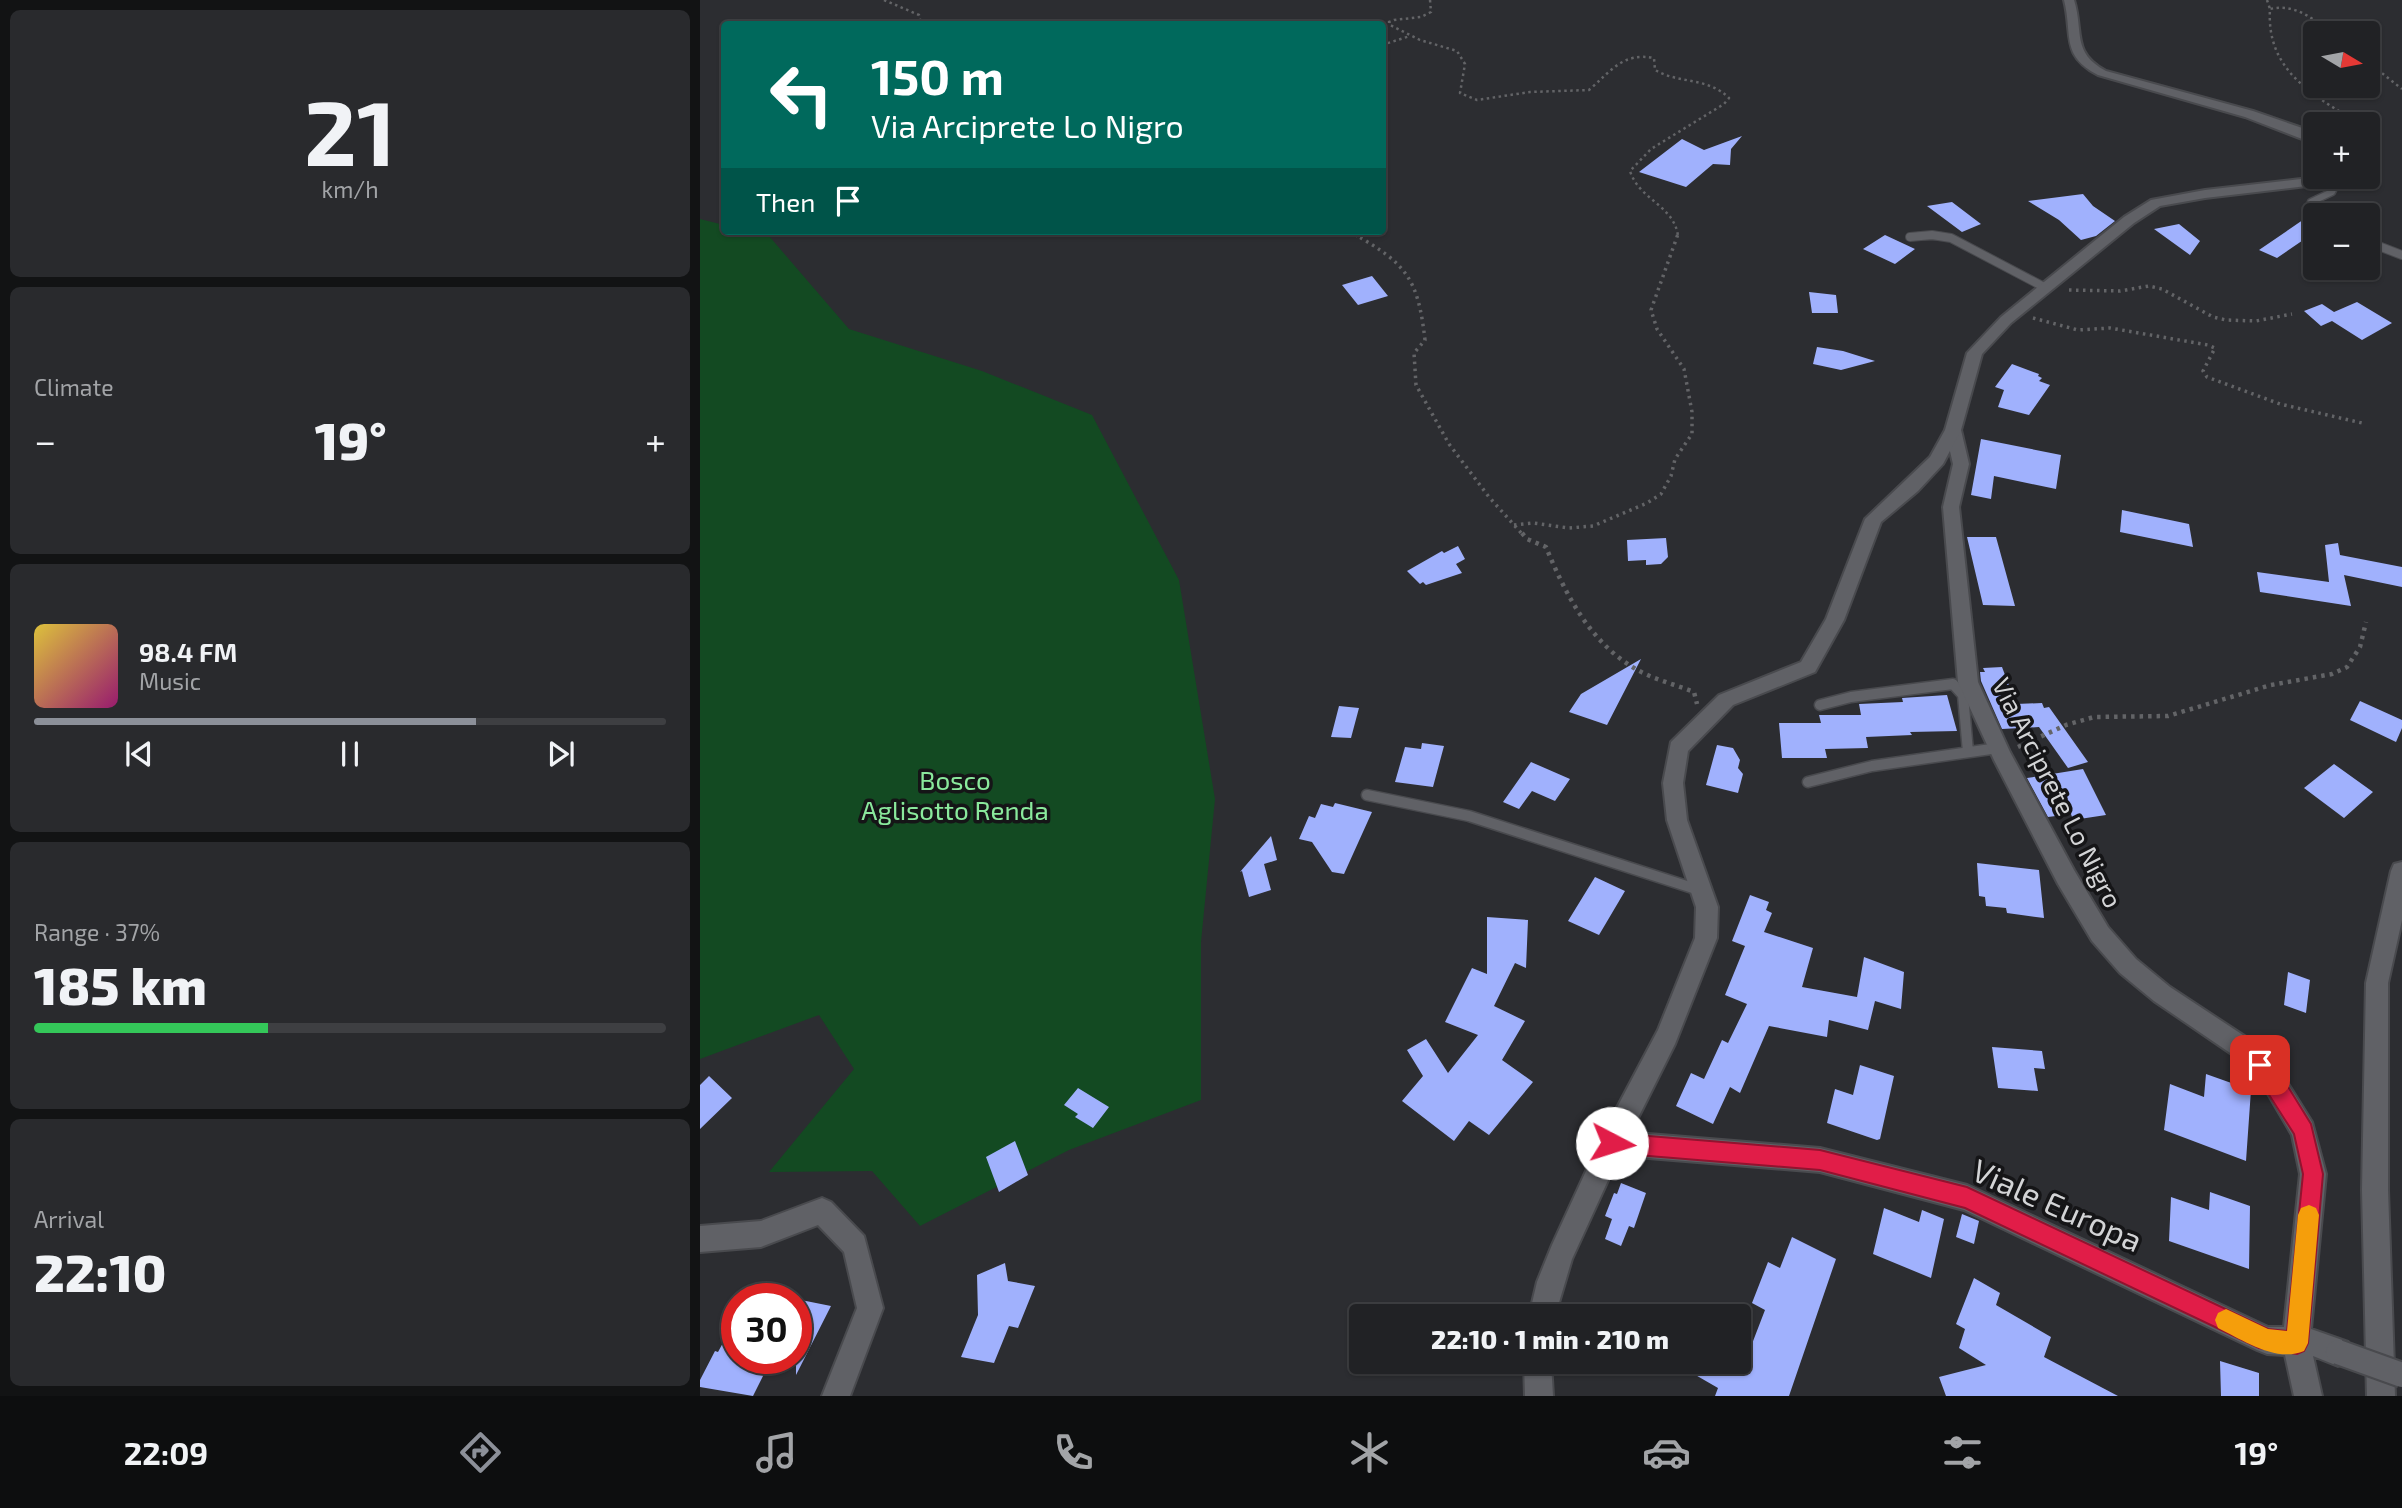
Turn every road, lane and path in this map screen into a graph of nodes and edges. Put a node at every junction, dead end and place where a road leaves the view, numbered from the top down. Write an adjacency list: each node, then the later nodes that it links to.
1 (884, 0): 6 (path)
2 (1430, 0): 8 (path)
3 (2069, 0): 13 (street)
4 (2267, 0): 5 (path)
5 (2270, 9): 7 (path); 12 (path)
6 (920, 21)
7 (2315, 21)
8 (1411, 36): 9 (path); 26 (path)
9 (1386, 44)
10 (2380, 72): 11 (path)
11 (2402, 89)
12 (2341, 112)
13 (2303, 133)
14 (2303, 182): 21 (street)
15 (2334, 189): 16 (lane)
16 (2312, 203)
17 (1355, 235): 26 (path)
18 (1910, 237): 21 (lane)
19 (2380, 247): 20 (lane)
20 (2402, 255)
21 (2045, 289): 22 (path); 25 (street)
22 (2292, 314)
23 (2025, 321): 24 (path)
24 (2362, 424)
25 (1953, 430): 30 (street, Via Arciprete Lo Nigro); 35 (street)
26 (1514, 525): 29 (path)
27 (2366, 622): 30 (path)
28 (1819, 705): 31 (lane)
29 (1699, 712)
30 (2000, 751): 31 (lane); 39 (street, Via Arciprete Lo Nigro)
31 (1968, 752): 32 (lane)
32 (1808, 782)
33 (1367, 795): 35 (lane)
34 (2402, 871): 45 (street)
35 (1702, 891): 36 (street)
36 (1612, 1143): 38 (street); 39 (street, Viale Europa)
37 (700, 1239): 42 (street)
38 (1545, 1304)
39 (2297, 1343): 41 (street, Viale Europa, bridge); 44 (street, Via Arciprete Lo Nigro)
40 (1538, 1374): 43 (street)
41 (2402, 1375)
42 (836, 1396)
43 (1539, 1396)
44 (2308, 1396)
45 (2381, 1396)

